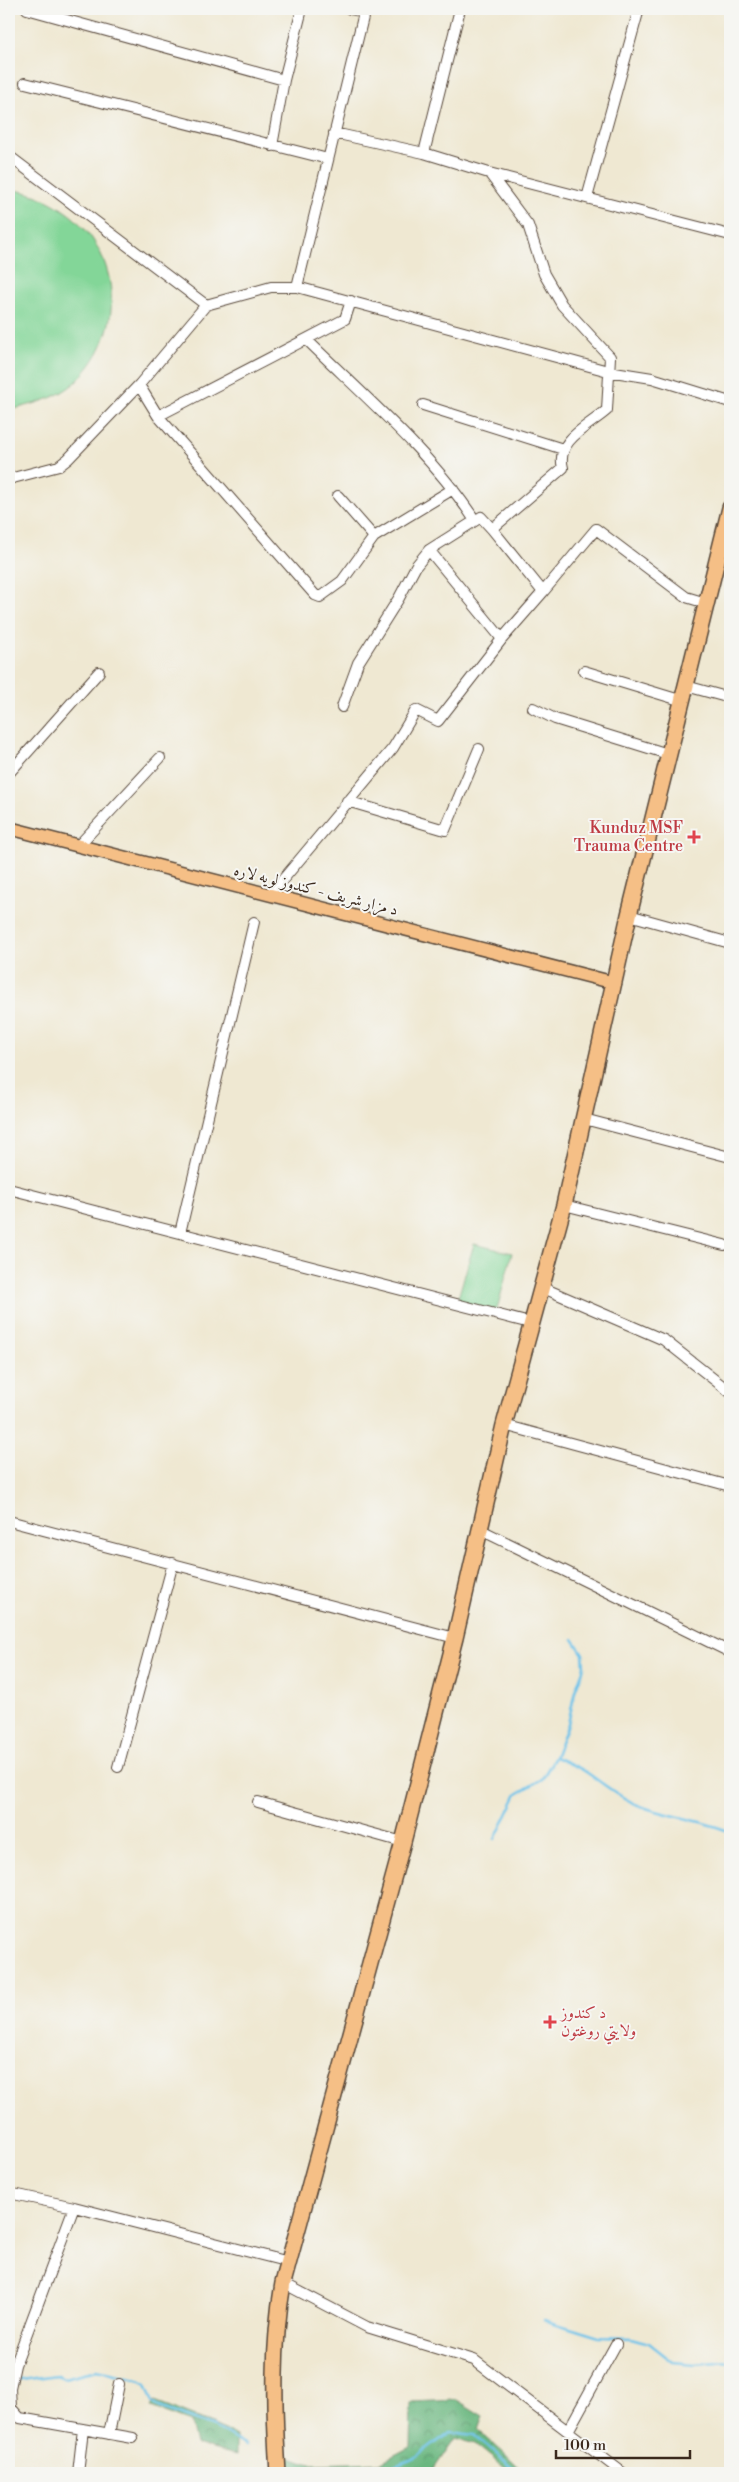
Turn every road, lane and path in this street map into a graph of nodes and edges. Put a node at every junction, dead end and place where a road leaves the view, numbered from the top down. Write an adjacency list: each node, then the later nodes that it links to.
1 (27, 9): 7 (street)
2 (302, 9): 7 (street)
3 (350, 9): 6 (street)
4 (460, 9): 11 (street)
5 (639, 9): 15 (street)
6 (364, 10): 9 (street)
7 (284, 80): 10 (street)
8 (25, 83): 10 (street)
9 (334, 133): 11 (street); 13 (street)
10 (272, 146): 13 (street)
11 (424, 153): 14 (street)
12 (9, 156): 19 (street)
13 (328, 160): 17 (street)
14 (489, 173): 15 (street); 21 (street)
15 (587, 198): 16 (street)
16 (730, 235)
17 (297, 287): 18 (street); 19 (street)
18 (351, 301): 20 (street); 21 (street)
19 (206, 305): 22 (street)
20 (307, 340): 25 (street); 28 (street)
21 (608, 371): 23 (street); 26 (street)
22 (139, 385): 25 (street); 27 (street)
23 (730, 402)
24 (423, 405): 26 (street)
25 (158, 416): 33 (street)
26 (563, 449): 32 (street)
27 (9, 479)
28 (453, 489): 31 (street); 33 (street)
29 (338, 496): 33 (street)
30 (730, 508): 34 (highway)
31 (474, 519): 32 (street); 35 (street)
32 (492, 529): 36 (street)
33 (374, 537)
34 (726, 541): 37 (highway)
35 (429, 550): 38 (street); 43 (street)
36 (543, 592): 37 (street); 38 (street)
37 (706, 603): 41 (highway)
38 (502, 639): 49 (street)
39 (584, 671): 41 (street)
40 (99, 672): 48 (street)
41 (684, 693): 42 (street); 46 (highway)
42 (730, 698)
43 (342, 707)
44 (534, 708): 46 (street)
45 (479, 749): 49 (street)
46 (668, 754): 53 (highway)
47 (160, 758): 51 (street)
48 (9, 773)
49 (347, 801): 52 (street)
50 (9, 828): 51 (main road, د مزار شریف - کندوز لویه لاره)
51 (78, 846): 52 (main road, د مزار شریف - کندوز لویه لاره)
52 (270, 895): 56 (main road, د مزار شریف - کندوز لویه لاره)
53 (629, 915): 55 (street); 56 (highway)
54 (254, 922): 61 (street)
55 (730, 943)
56 (615, 983): 57 (highway)
57 (584, 1119): 58 (street); 60 (highway)
58 (730, 1157)
59 (9, 1188): 61 (street)
60 (564, 1205): 62 (street); 63 (highway)
61 (180, 1233): 64 (street)
62 (724, 1245)
63 (542, 1287): 64 (highway); 65 (street)
64 (530, 1323): 66 (highway)
65 (730, 1392)
66 (504, 1425): 67 (street); 69 (highway)
67 (730, 1486)
68 (9, 1521): 70 (street)
69 (480, 1530): 71 (highway); 72 (street)
70 (173, 1563): 71 (street); 73 (street)
71 (455, 1638): 75 (highway)
72 (730, 1652)
73 (118, 1767)
74 (258, 1802): 75 (street)
75 (403, 1842): 78 (highway)
76 (9, 2193): 77 (street)
77 (74, 2207): 78 (street); 82 (street)
78 (289, 2262): 79 (highway)
79 (284, 2283): 84 (street); 88 (highway)
80 (616, 2344): 84 (street)
81 (119, 2384): 85 (street)
82 (9, 2389): 83 (street)
83 (83, 2430): 85 (street); 87 (street)
84 (568, 2431): 89 (street)
85 (109, 2434): 86 (street)
86 (133, 2438)
87 (78, 2473)
88 (278, 2473)
89 (623, 2473)

